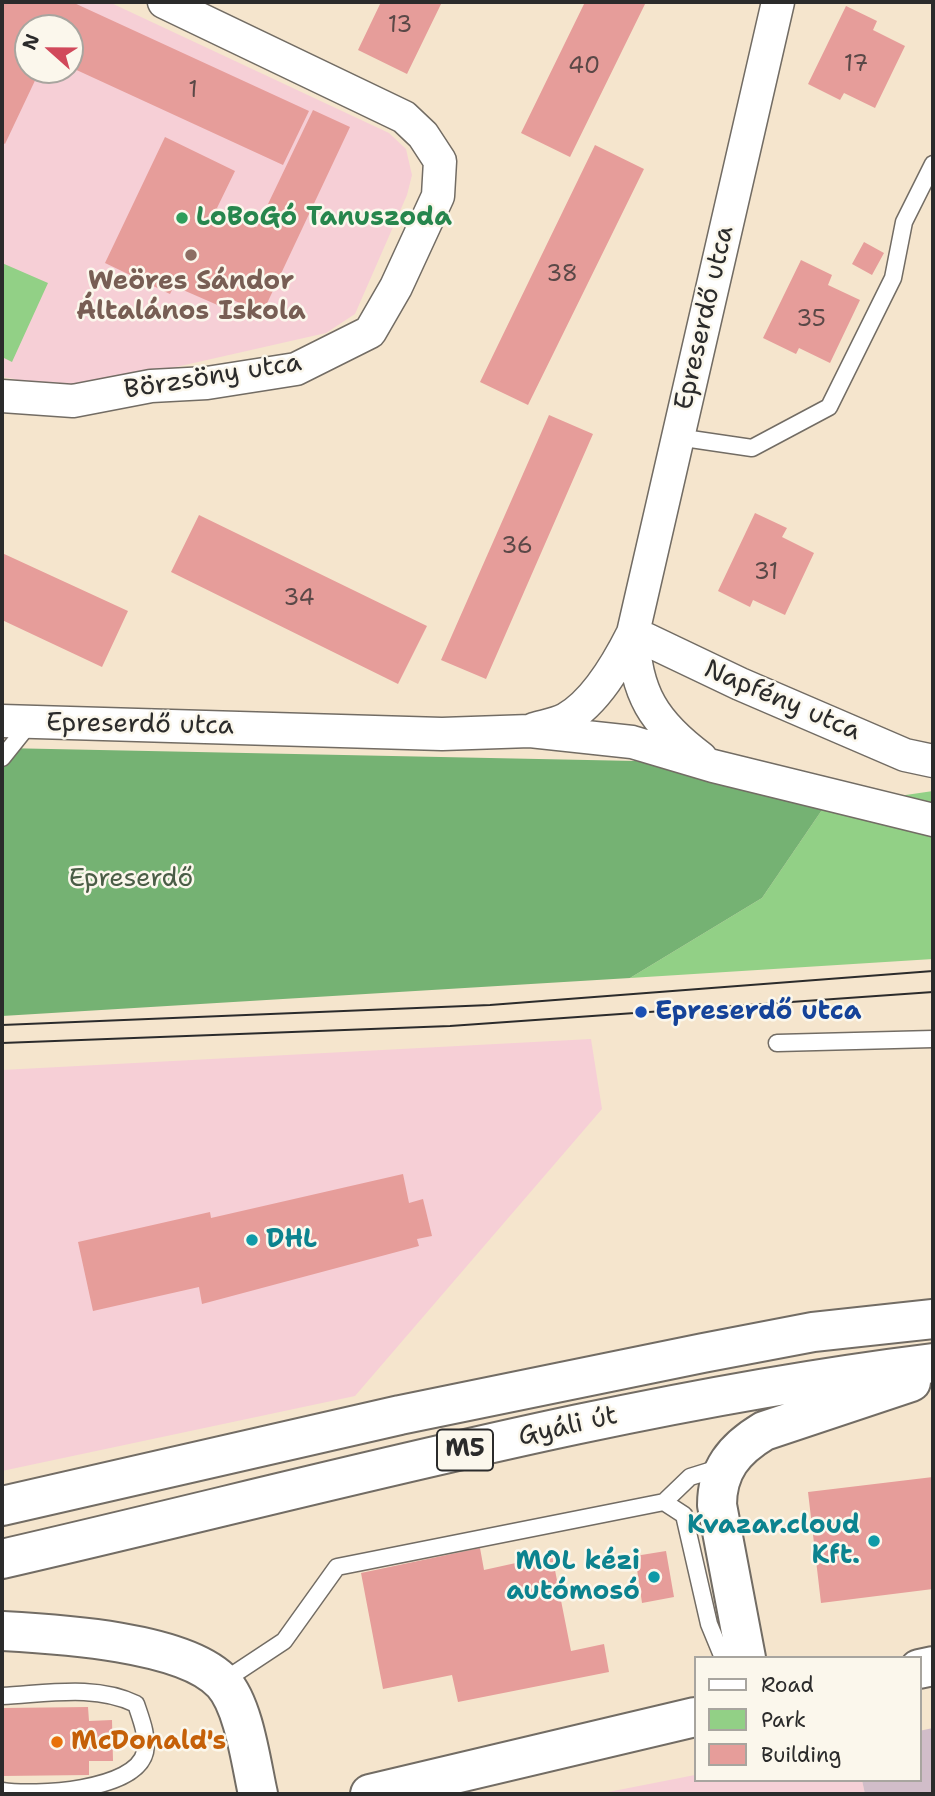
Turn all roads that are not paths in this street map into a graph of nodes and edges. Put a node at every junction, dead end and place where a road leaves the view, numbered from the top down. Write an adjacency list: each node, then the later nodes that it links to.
1 (164, 2): 4 (street, Börzsöny utca)
2 (778, 2): 5 (street, Epreserdő utca)
3 (933, 164): 5 (lane)
4 (2, 396)
5 (677, 437): 6 (street, Epreserdő utca)
6 (633, 634): 8 (street, Epreserdő utca); 10 (street, Napfény utca); 11 (street, Epreserdő utca)
7 (16, 722): 8 (street, Epreserdő utca); 9 (lane)
8 (530, 731): 11 (street, Epreserdő utca)
9 (2, 758)
10 (933, 761)
11 (713, 766): 12 (street, Epreserdő utca)
12 (933, 820)
13 (933, 1039): 14 (lane)
14 (777, 1043)
15 (933, 1319): 19 (main road, Gyáli út / M5)
16 (933, 1366): 17 (main road); 20 (main road, Gyáli út / M5)
17 (724, 1466): 18 (lane); 23 (main road)
18 (664, 1502): 22 (lane); 24 (lane)
19 (2, 1506)
20 (2, 1559)
21 (2, 1631): 24 (main road)
22 (722, 1656)
23 (746, 1656)
24 (222, 1682): 28 (main road)
25 (2, 1696): 27 (lane)
26 (694, 1717): 29 (main road)
27 (2, 1791)
28 (258, 1794)
29 (370, 1794)

